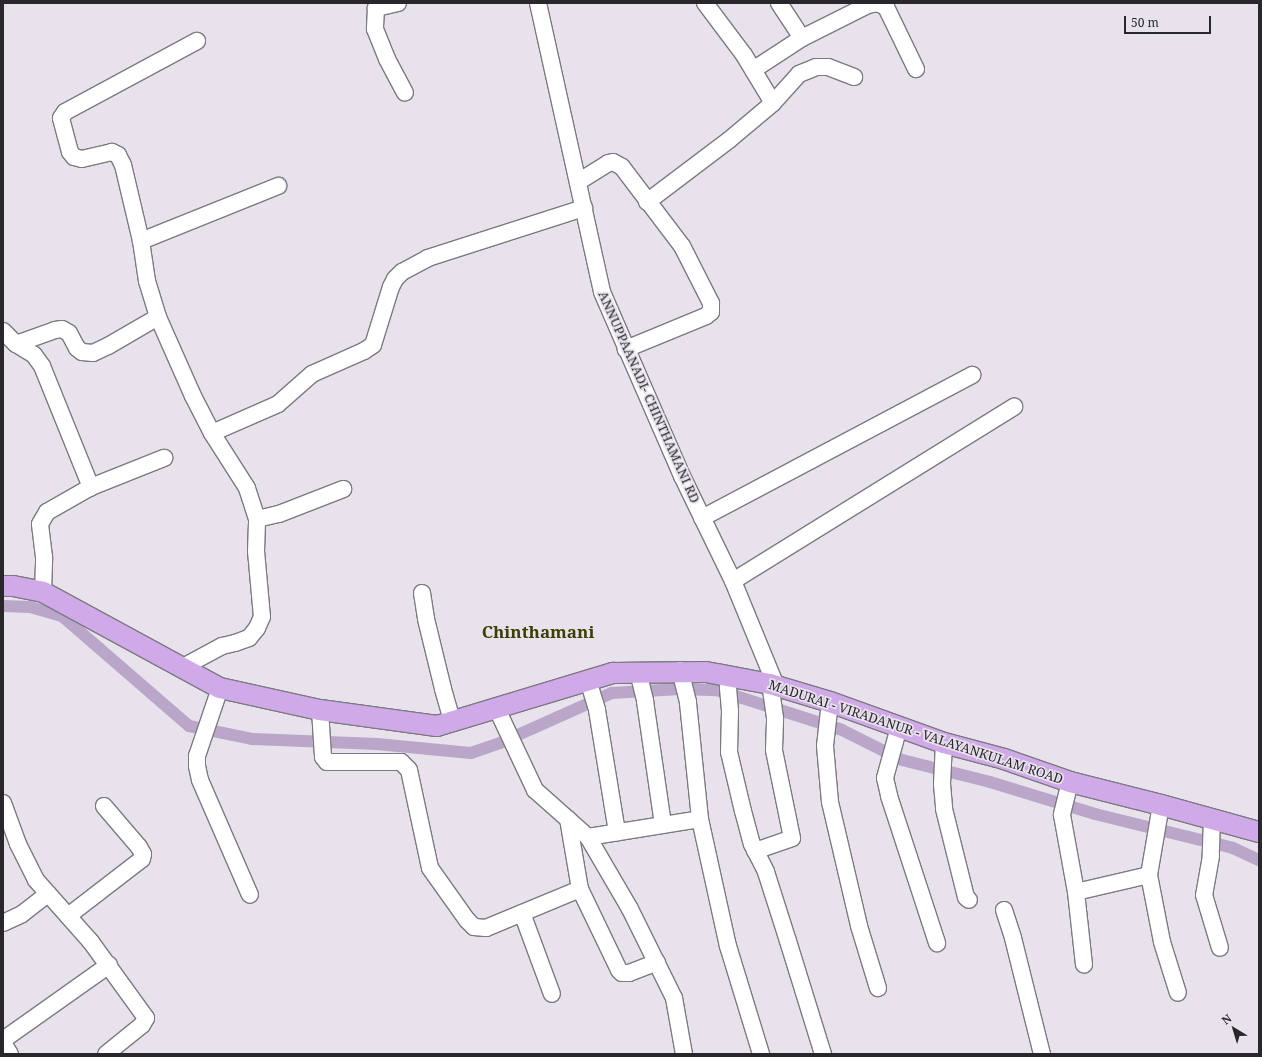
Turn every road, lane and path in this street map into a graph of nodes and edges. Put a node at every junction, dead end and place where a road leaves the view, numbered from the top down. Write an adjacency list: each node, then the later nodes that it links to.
1 (398, 3): 11 (street)
2 (538, 3): 13 (street, ANNUPPAANADI- CHINTHAMANI RD)
3 (705, 3): 9 (street)
4 (780, 3): 6 (street)
5 (878, 3): 6 (street); 8 (street)
6 (802, 38): 9 (street)
7 (197, 41): 17 (street)
8 (916, 69)
9 (753, 70): 12 (street)
10 (854, 77): 12 (street)
11 (405, 93)
12 (773, 103): 15 (street)
13 (578, 182): 15 (street); 16 (street, ANNUPPAANADI- CHINTHAMANI RD)
14 (278, 186): 17 (street)
15 (647, 202): 21 (street)
16 (584, 208): 21 (street, ANNUPPAANADI- CHINTHAMANI RD); 24 (street)
17 (141, 241): 18 (street)
18 (158, 317): 20 (street); 24 (street)
19 (3, 331): 20 (street)
20 (16, 344): 26 (street)
21 (626, 349): 28 (street, ANNUPPAANADI- CHINTHAMANI RD)
22 (972, 375): 28 (street)
23 (1014, 407): 30 (street)
24 (212, 433): 29 (street)
25 (164, 458): 26 (street)
26 (91, 487): 32 (street)
27 (343, 489): 29 (street)
28 (702, 518): 30 (street, ANNUPPAANADI- CHINTHAMANI RD)
29 (257, 519): 34 (street)
30 (733, 581): 39 (street, ANNUPPAANADI- CHINTHAMANI RD)
31 (3, 586): 32 (main road, MADURAI - VIRADANUR - VALAYANKULAM ROAD)
32 (43, 592): 34 (main road, MADURAI - VIRADANUR - VALAYANKULAM ROAD)
33 (422, 593): 44 (street)
34 (183, 667): 40 (main road, MADURAI - VIRADANUR - VALAYANKULAM ROAD)
35 (682, 676): 36 (main road, MADURAI - VIRADANUR - VALAYANKULAM ROAD); 37 (main road, MADURAI - VIRADANUR - VALAYANKULAM ROAD); 52 (street)
36 (729, 682): 39 (main road, MADURAI - VIRADANUR - VALAYANKULAM ROAD); 58 (street)
37 (642, 686): 38 (main road, MADURAI - VIRADANUR - VALAYANKULAM ROAD); 53 (street)
38 (590, 687): 41 (main road, MADURAI - VIRADANUR - VALAYANKULAM ROAD); 55 (street)
39 (773, 690): 42 (main road, MADURAI - VIRADANUR - VALAYANKULAM ROAD); 58 (street, ANNUPPAANADI- CHINTHAMANI RD)
40 (218, 695): 43 (main road, MADURAI - VIRADANUR - VALAYANKULAM ROAD); 63 (street)
41 (496, 707): 44 (main road, MADURAI - VIRADANUR - VALAYANKULAM ROAD); 51 (street)
42 (829, 707): 45 (main road, MADURAI - VIRADANUR - VALAYANKULAM ROAD); 74 (street)
43 (320, 719): 44 (main road, MADURAI - VIRADANUR - VALAYANKULAM ROAD); 66 (street)
44 (452, 721)
45 (899, 727): 46 (main road, MADURAI - VIRADANUR - VALAYANKULAM ROAD); 69 (street)
46 (944, 752): 47 (main road, MADURAI - VIRADANUR - VALAYANKULAM ROAD); 64 (street)
47 (1066, 799): 50 (main road, MADURAI - VIRADANUR - VALAYANKULAM ROAD); 61 (street)
48 (3, 803): 62 (street)
49 (104, 806): 67 (street)
50 (1159, 813): 54 (main road, MADURAI - VIRADANUR - VALAYANKULAM ROAD); 59 (street)
51 (568, 819): 57 (street); 60 (street)
52 (700, 819): 53 (street); 81 (street)
53 (663, 825): 55 (street)
54 (1212, 827): 56 (main road, MADURAI - VIRADANUR - VALAYANKULAM ROAD); 70 (street)
55 (617, 832): 57 (street)
56 (1259, 832)
57 (588, 837): 71 (street)
58 (755, 851): 82 (street)
59 (1148, 875): 61 (street); 75 (street)
60 (580, 889): 66 (street); 71 (street)
61 (1076, 892): 73 (street)
62 (48, 894): 67 (street); 68 (street)
63 (250, 894)
64 (969, 900)
65 (1004, 910): 83 (street)
66 (522, 913): 76 (street)
67 (68, 916): 72 (street)
68 (3, 923)
69 (937, 943)
70 (1220, 948)
71 (657, 962): 80 (street)
72 (109, 965): 77 (street); 79 (street)
73 (1084, 965)
74 (878, 988)
75 (1178, 993)
76 (552, 994)
77 (3, 1042): 78 (street)
78 (10, 1054)
79 (106, 1054)
80 (684, 1054)
81 (760, 1054)
82 (823, 1054)
83 (1042, 1054)

